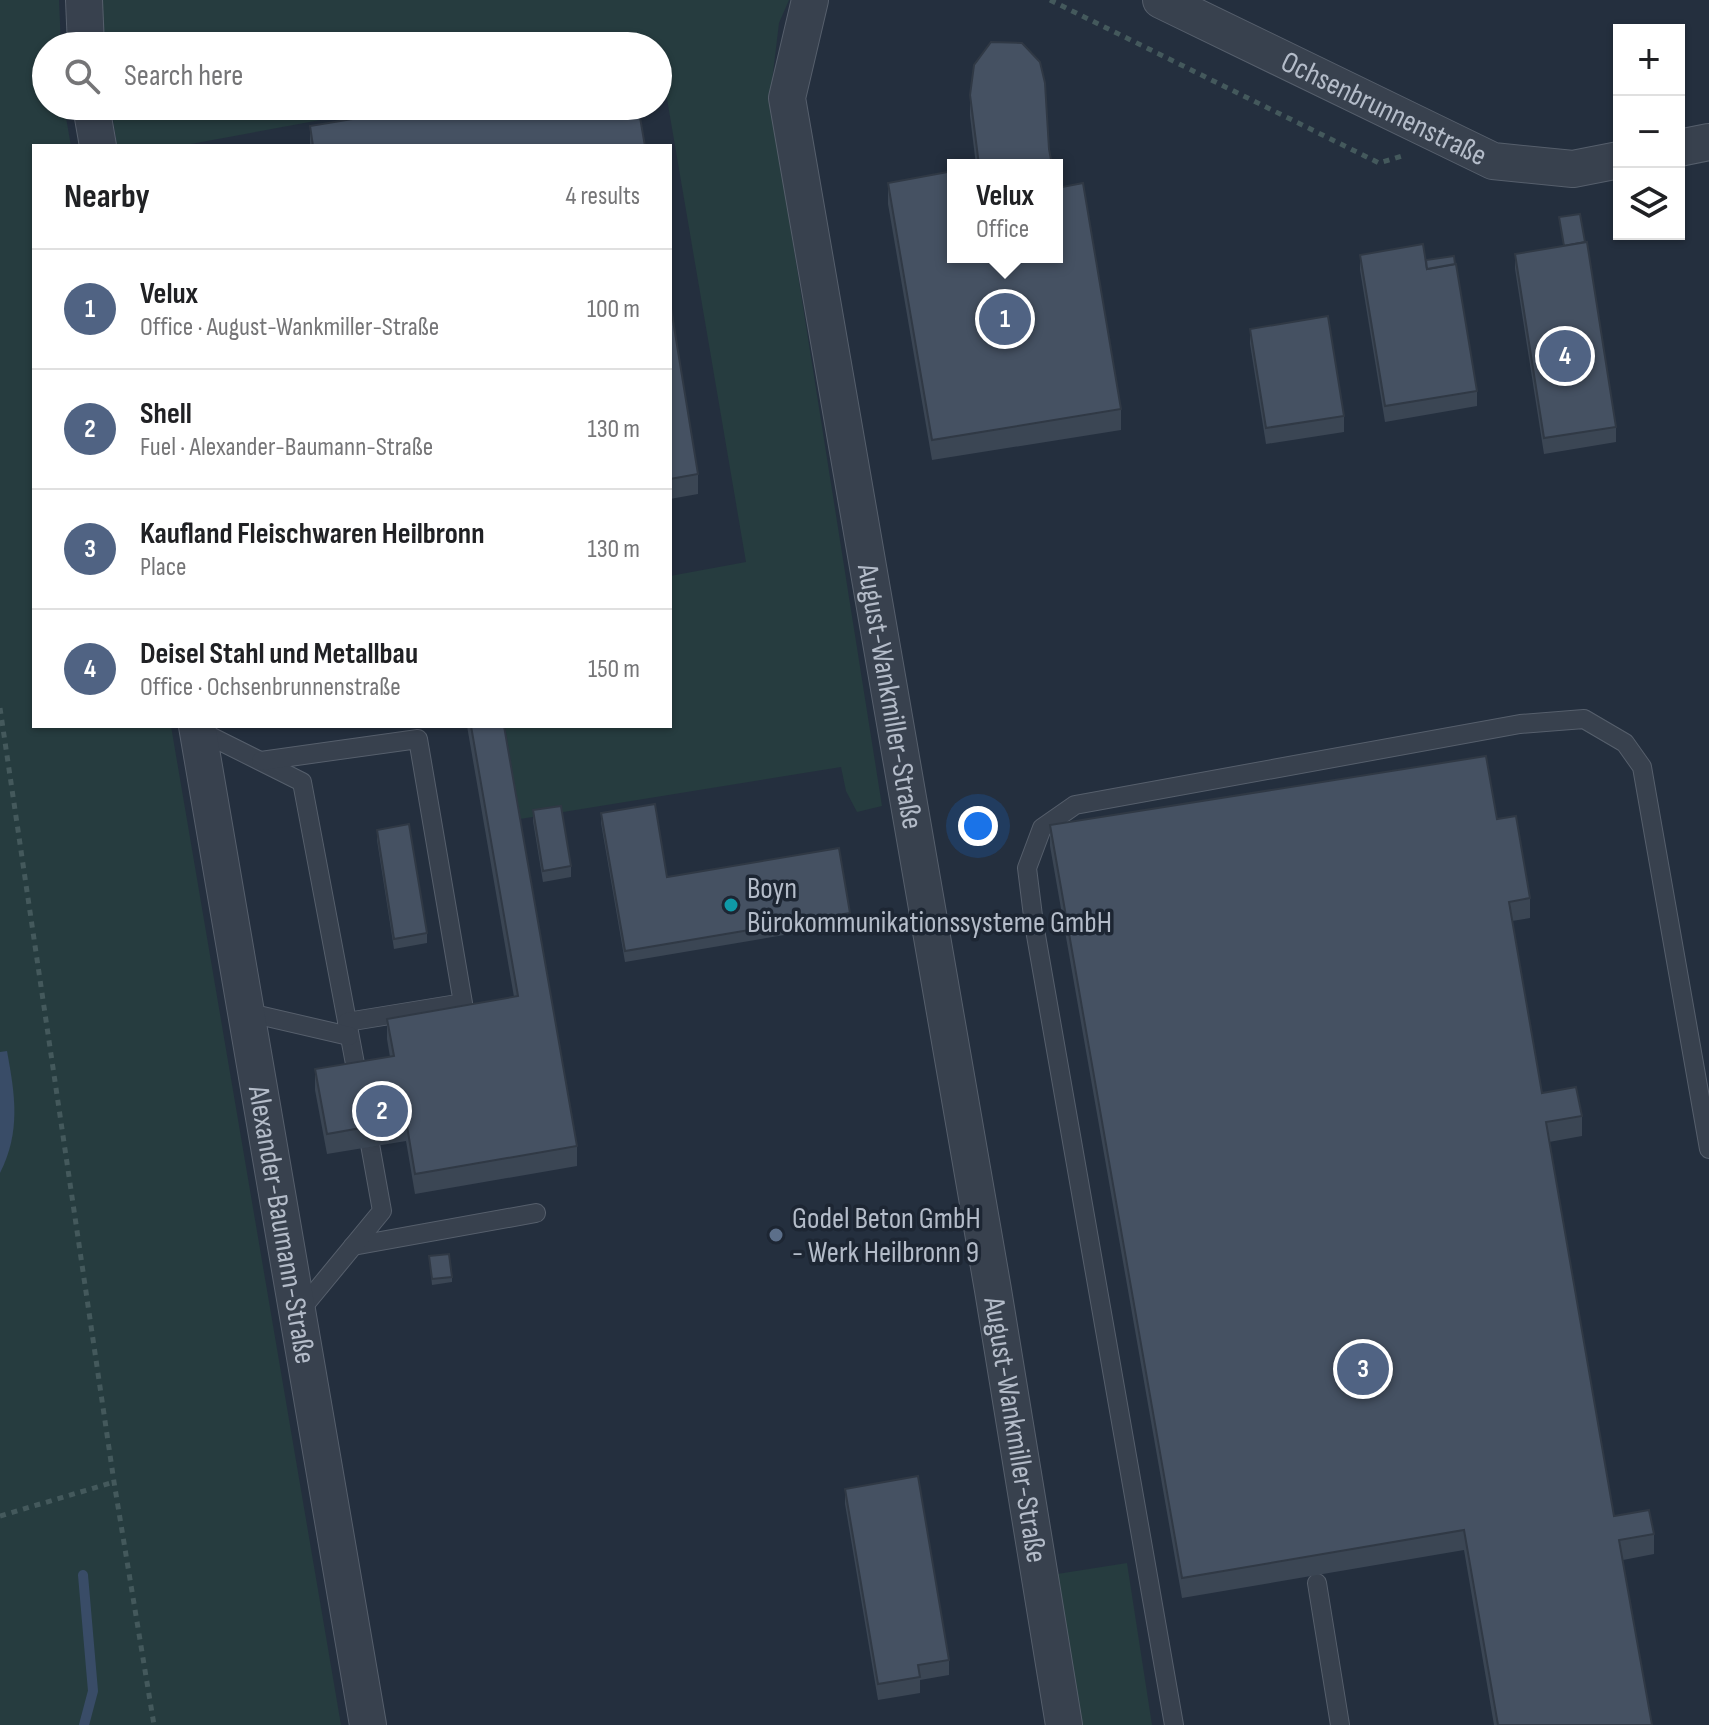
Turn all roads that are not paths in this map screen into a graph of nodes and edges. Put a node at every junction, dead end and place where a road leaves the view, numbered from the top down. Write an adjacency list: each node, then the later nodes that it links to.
1 (84, 0): 4 (street)
2 (810, 0): 20 (street, August-Wankmiller-Straße)
3 (1161, 0): 9 (street, Ochsenbrunnenstraße)
4 (85, 32)
5 (93, 120): 7 (street)
6 (1709, 142): 8 (street)
7 (98, 144)
8 (1685, 147)
9 (1613, 161)
10 (197, 728): 11 (lane); 12 (street, Alexander-Baumann-Straße)
11 (261, 761): 13 (lane); 13 (lane)
12 (245, 1012): 13 (lane); 17 (street, Alexander-Baumann-Straße)
13 (348, 1029): 16 (lane)
14 (1709, 1149): 21 (lane)
15 (536, 1213): 16 (lane)
16 (353, 1246): 17 (lane)
17 (296, 1315): 19 (street, Alexander-Baumann-Straße)
18 (1317, 1583): 22 (lane)
19 (368, 1725)
20 (1064, 1725)
21 (1174, 1725)
22 (1340, 1725)

